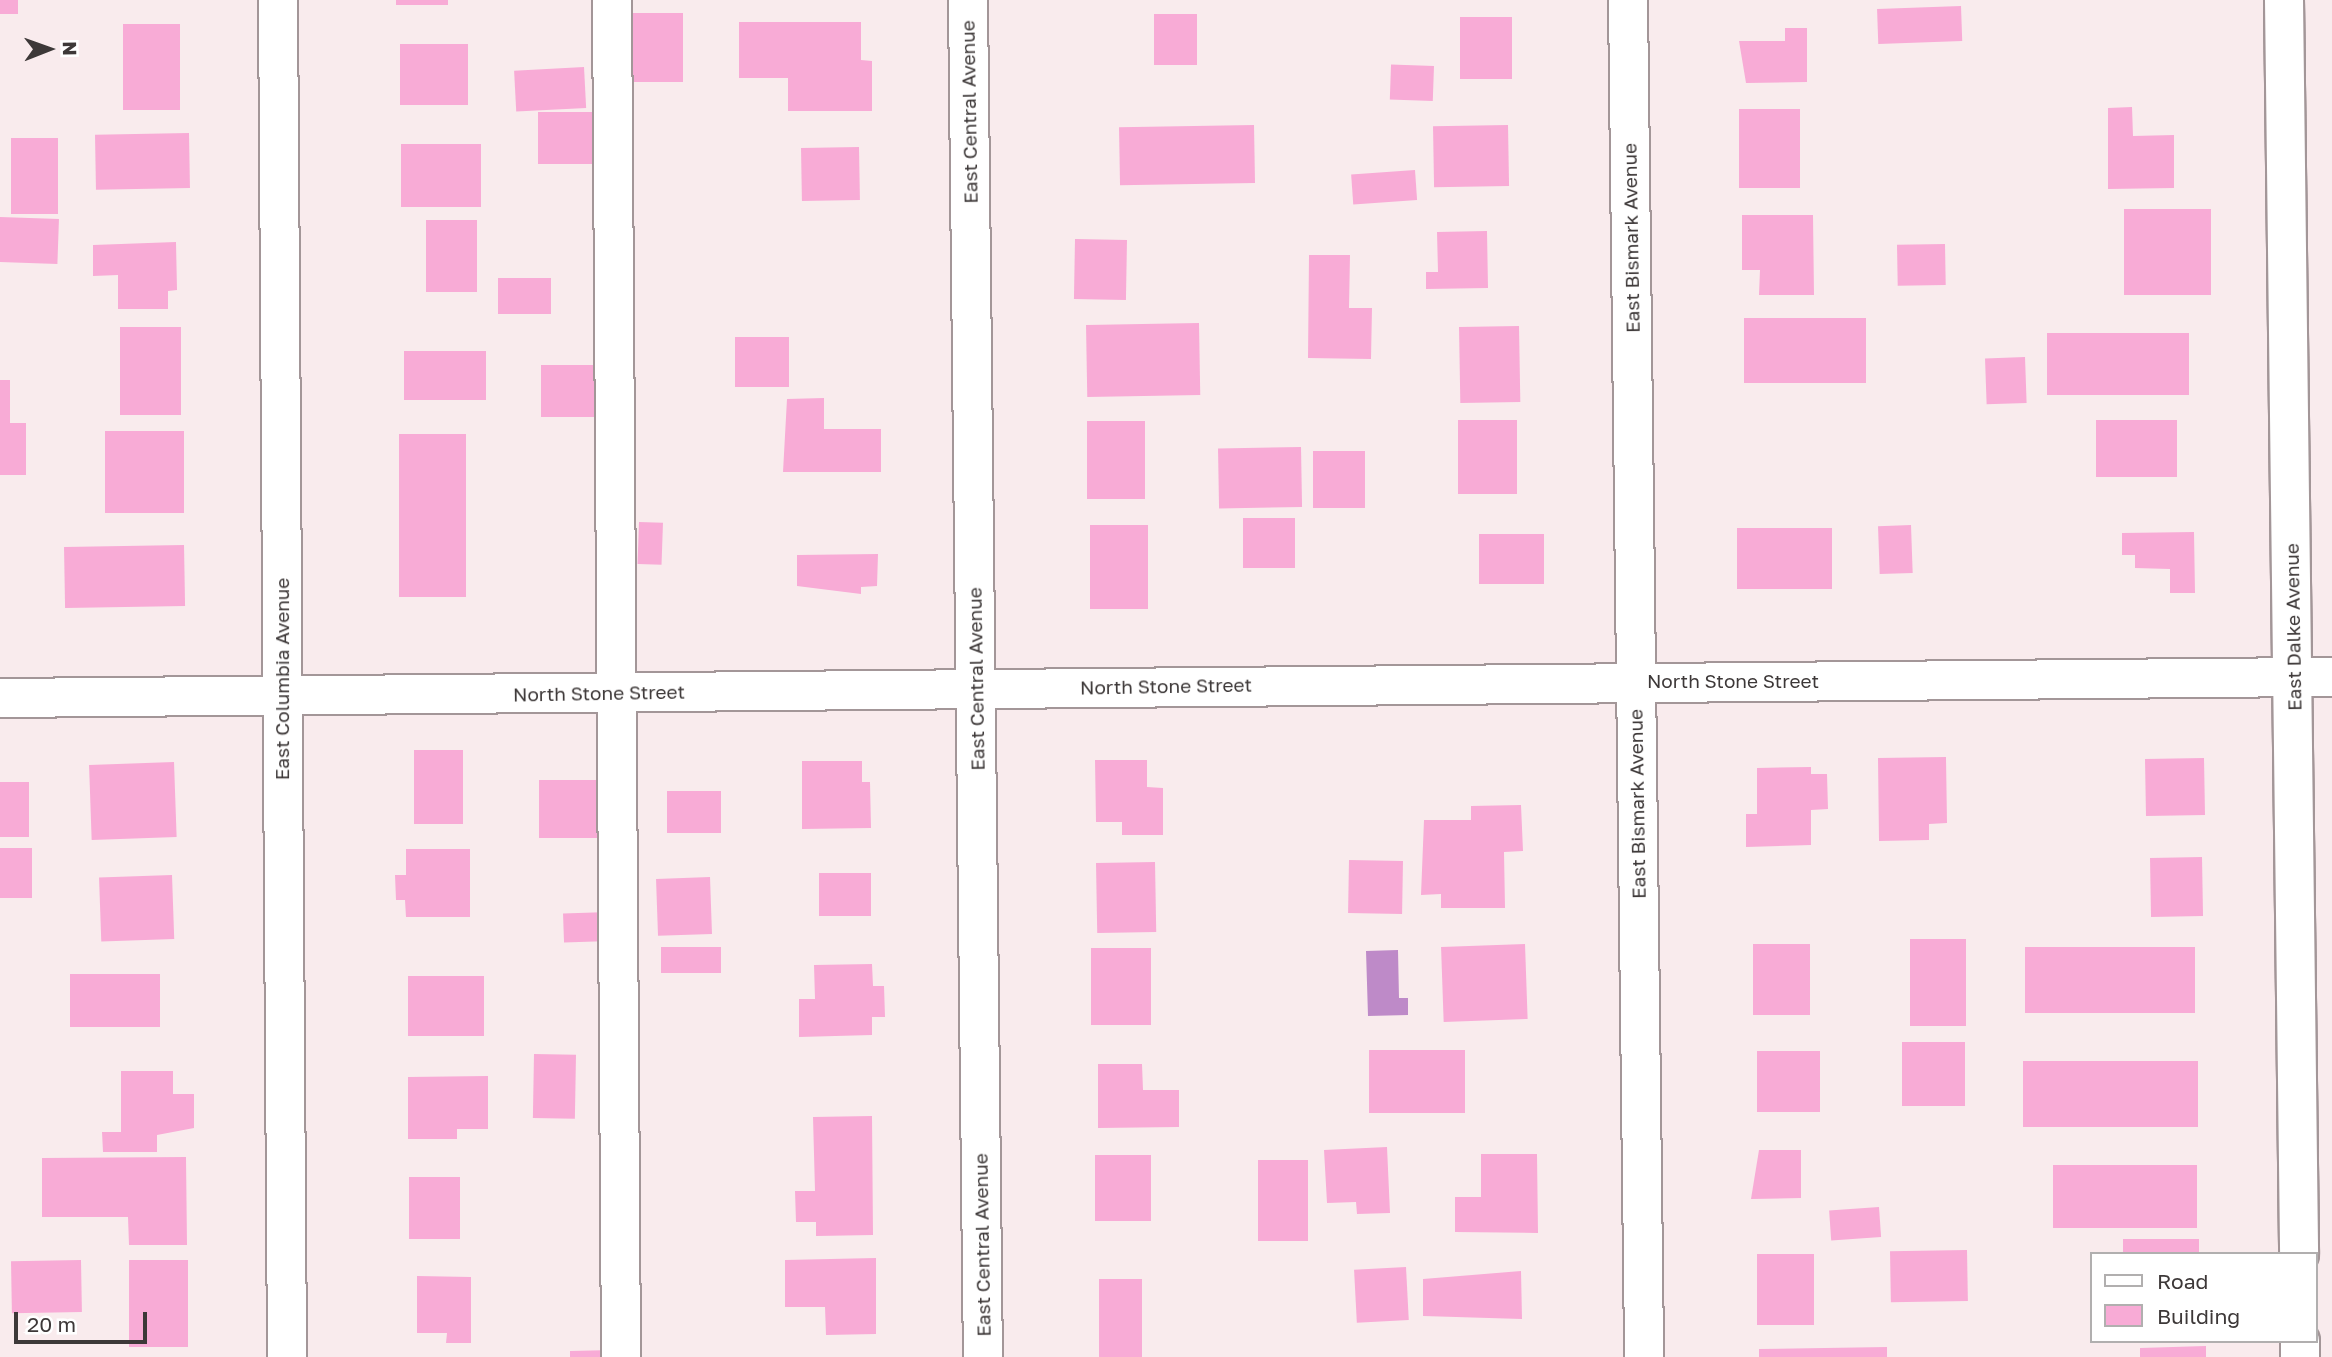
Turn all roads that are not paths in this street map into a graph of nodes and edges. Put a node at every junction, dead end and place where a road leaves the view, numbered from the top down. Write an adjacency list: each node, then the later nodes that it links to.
1 (278, 0): 11 (street, East Columbia Avenue)
2 (612, 0): 10 (street)
3 (968, 0): 9 (street, East Central Avenue)
4 (1628, 0): 8 (street, East Bismark Avenue)
5 (2284, 0): 6 (street, East Dalke Avenue)
6 (2293, 677): 7 (street, North Stone Street); 8 (street, North Stone Street); 13 (street, East Dalke Avenue)
7 (2332, 677)
8 (1636, 681): 9 (street, North Stone Street); 17 (street, East Bismark Avenue)
9 (976, 689): 10 (street, North Stone Street); 16 (street, East Central Avenue)
10 (616, 692): 11 (street, North Stone Street); 15 (street)
11 (282, 696): 12 (street, North Stone Street); 14 (street, East Columbia Avenue)
12 (0, 698)
13 (2299, 1252)
14 (287, 1357)
15 (621, 1357)
16 (983, 1357)
17 (1644, 1357)

